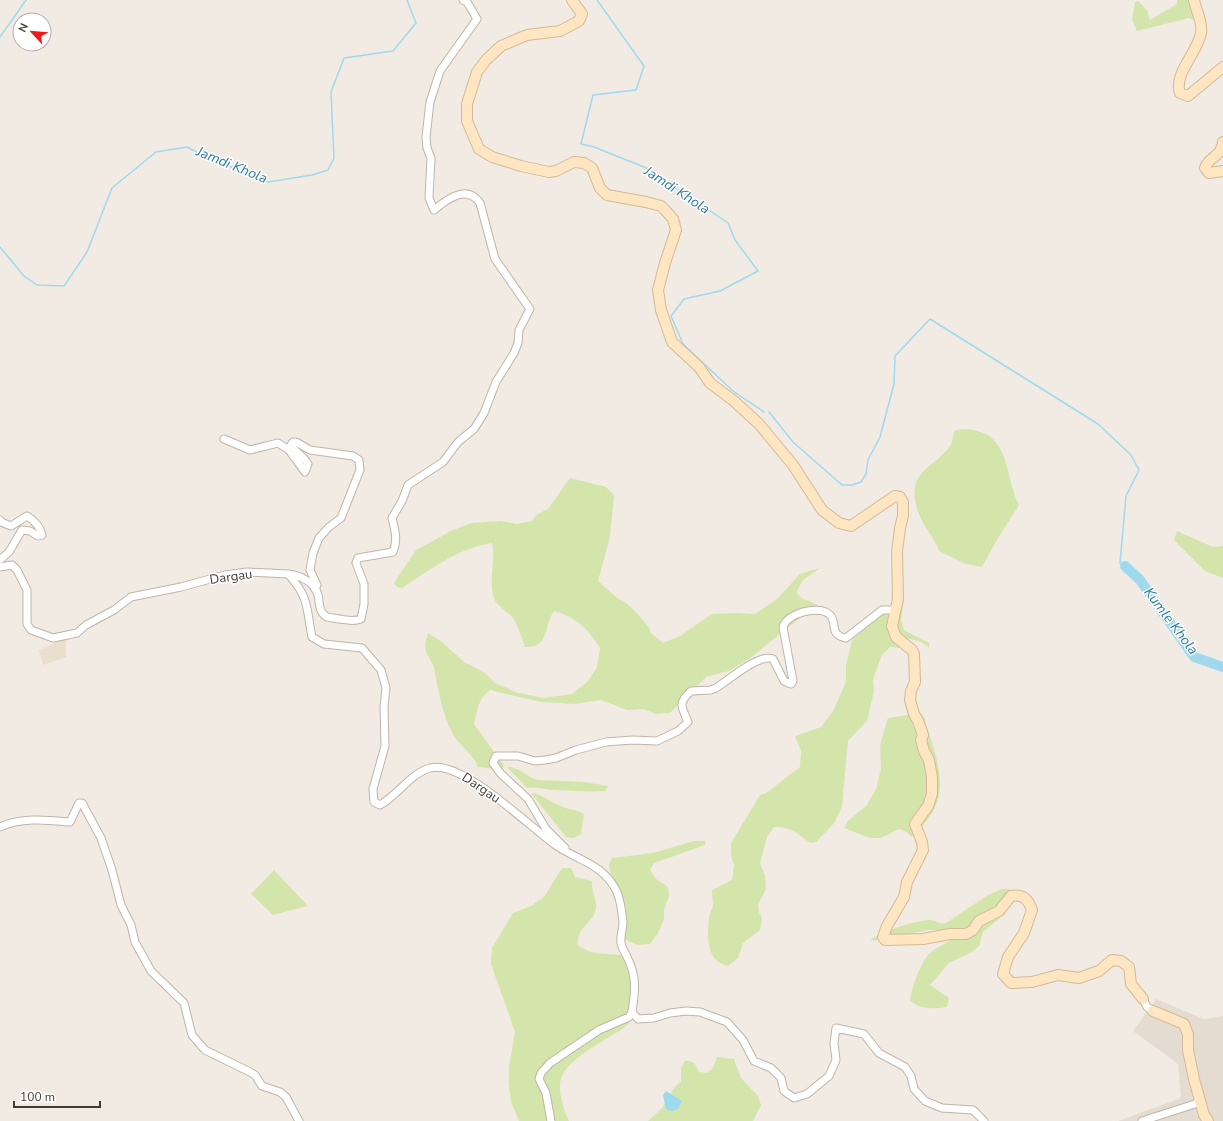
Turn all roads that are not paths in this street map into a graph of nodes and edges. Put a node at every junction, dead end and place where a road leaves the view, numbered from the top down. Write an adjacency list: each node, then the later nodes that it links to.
1 (463, 0): 12 (street)
2 (572, 0): 13 (street)
3 (1194, 0): 4 (street)
4 (1223, 67)
5 (1223, 142): 6 (street)
6 (1223, 171)
7 (224, 439): 12 (street)
8 (0, 520): 9 (street)
9 (0, 560)
10 (0, 567): 11 (street, Dargau)
11 (288, 574): 12 (street); 15 (street, Dargau)
12 (315, 589)
13 (896, 610): 15 (street); 16 (street)
14 (0, 827): 20 (street)
15 (571, 854): 18 (street, Dargau)
16 (1143, 999): 17 (street)
17 (1153, 1011): 19 (street)
18 (632, 1012): 21 (street); 22 (street)
19 (1201, 1102): 23 (street); 24 (street)
20 (299, 1121)
21 (551, 1121)
22 (984, 1121)
23 (1142, 1121)
24 (1208, 1121)

